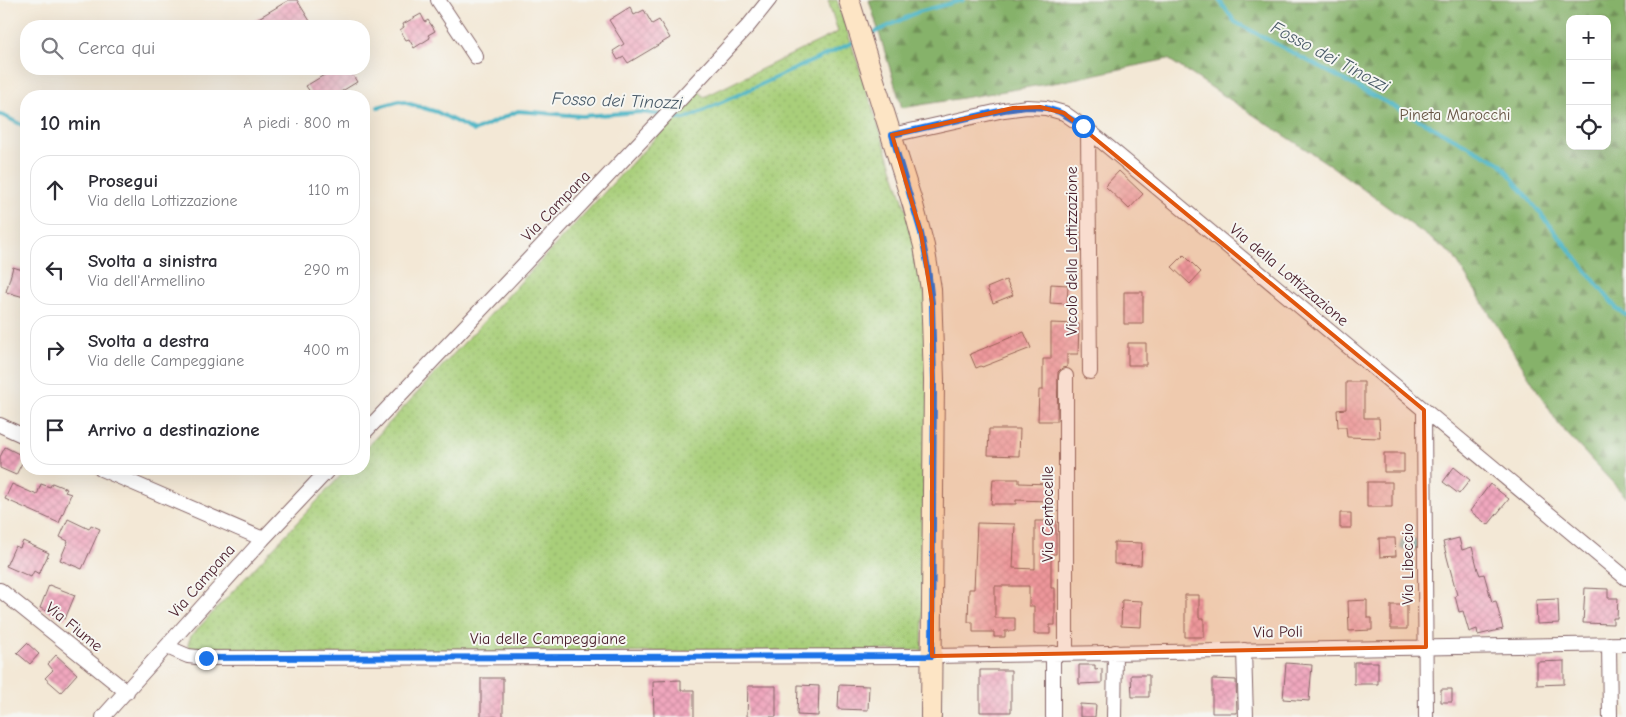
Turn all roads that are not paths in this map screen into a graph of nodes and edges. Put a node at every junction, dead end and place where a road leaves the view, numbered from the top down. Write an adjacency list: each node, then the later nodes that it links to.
1 (438, 0): 4 (street)
2 (769, 0): 11 (street, Via Campana)
3 (849, 0): 6 (street)
4 (476, 57)
5 (1088, 130): 6 (street, Via della Lottizzazione); 7 (street, Vicolo della Lottizzazione); 9 (street, Via della Lottizzazione)
6 (892, 135): 25 (street)
7 (1090, 372)
8 (1066, 376): 24 (street, Via Centocelle)
9 (1424, 410): 16 (street, Via della Lottizzazione); 21 (street, Via Libeccio)
10 (0, 425): 12 (street)
11 (370, 427)
12 (20, 434)
13 (114, 475): 15 (street)
14 (323, 475): 15 (street, Via Campana)
15 (263, 539): 20 (street, Via Campana)
16 (1626, 578)
17 (0, 590): 26 (street, Via Fiume)
18 (1609, 644): 19 (street, Via Poli); 21 (street, Via Poli); 33 (street)
19 (1626, 644)
20 (167, 647): 25 (street, Via delle Campeggiane); 26 (street, Via Campana)
21 (1426, 647): 22 (street, Via Poli); 32 (street, Via Libeccio)
22 (1244, 650): 23 (street, Via Poli); 31 (street)
23 (1115, 652): 24 (street, Via Poli); 30 (street)
24 (1060, 653): 25 (street, Via Poli); 29 (street, Via Centocelle)
25 (932, 656): 28 (street)
26 (127, 692): 27 (street, Via Campana)
27 (103, 717)
28 (931, 717)
29 (1054, 717)
30 (1114, 717)
31 (1246, 717)
32 (1426, 717)
33 (1610, 717)

